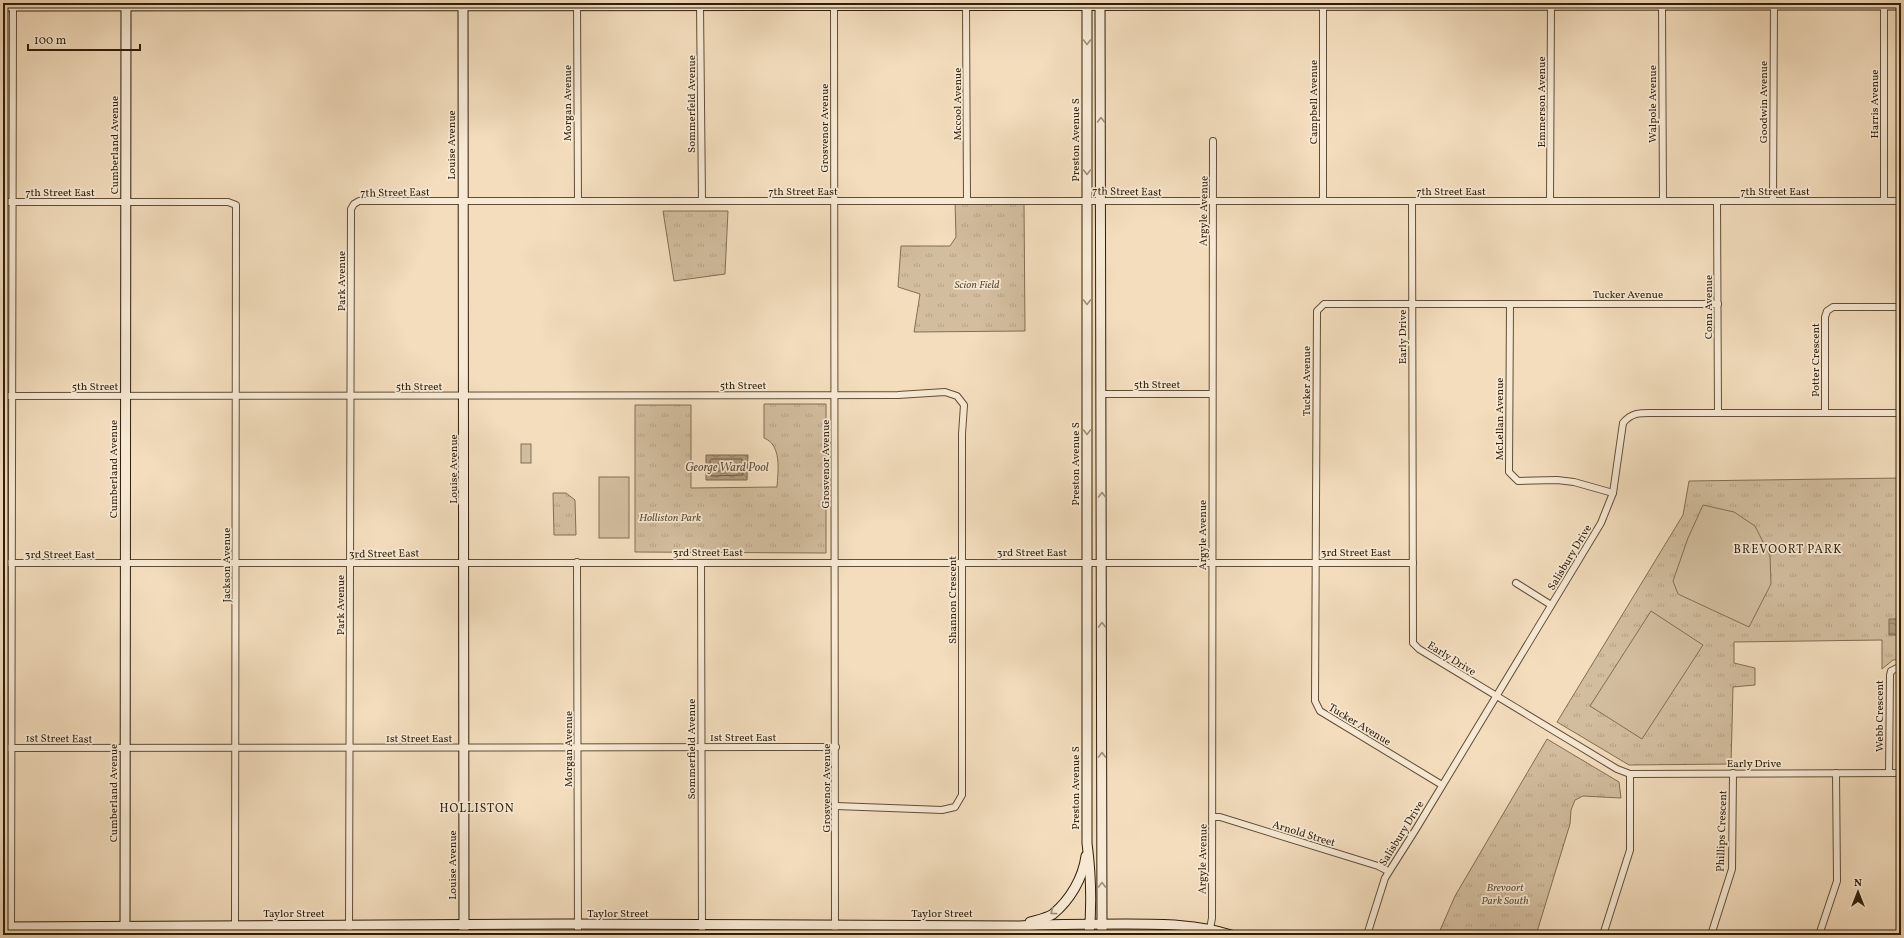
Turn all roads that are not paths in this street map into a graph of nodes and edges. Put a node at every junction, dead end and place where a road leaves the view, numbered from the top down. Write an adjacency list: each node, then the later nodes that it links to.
1 (329, 4): 2 (main road); 9 (main road)
2 (463, 4): 10 (main road); 22 (main road, Louise Avenue)
3 (700, 4): 4 (main road); 10 (main road); 37 (street, Sommerfeld Avenue)
4 (834, 4): 16 (main road); 23 (street, Grosvenor Avenue)
5 (1087, 4): 6 (main road); 16 (main road); 20 (main road, Preston Avenue S, one-way to 20)
6 (1100, 4): 7 (main road); 25 (main road, one-way to 6)
7 (1323, 4): 8 (main road); 21 (street, Campbell Avenue)
8 (1551, 4): 17 (main road); 28 (street, Emmerson Avenue)
9 (126, 5): 13 (main road); 36 (main road, Cumberland Avenue)
10 (577, 5): 19 (street, Morgan Avenue)
11 (1774, 5): 14 (main road); 17 (main road); 31 (street, Goodwin Avenue)
12 (3, 6): 13 (main road)
13 (13, 6): 35 (street)
14 (1884, 6): 15 (main road); 32 (street, Harris Avenue)
15 (1901, 6)
16 (966, 7): 24 (street, Mccool Avenue)
17 (1662, 7): 29 (street, Walpole Avenue)
18 (1213, 141): 26 (street, Argyle Avenue)
19 (578, 200): 22 (street, 7th Street East); 37 (street, 7th Street East)
20 (1087, 200): 24 (street, 7th Street East); 25 (street, 7th Street East); 65 (main road, Preston Avenue S, one-way to 65)
21 (1323, 200): 26 (street, 7th Street East); 27 (street, 7th Street East)
22 (464, 201): 38 (street, 7th Street East); 52 (main road, Louise Avenue)
23 (834, 201): 24 (street, 7th Street East); 37 (street, 7th Street East); 46 (street, Grosvenor Avenue)
24 (967, 201)
25 (1102, 201): 26 (street, 7th Street East); 44 (main road)
26 (1213, 201): 45 (street, Argyle Avenue)
27 (1412, 201): 28 (street, 7th Street East); 42 (street, Early Drive)
28 (1550, 201): 29 (street, 7th Street East)
29 (1663, 201): 30 (street, 7th Street East)
30 (1717, 201): 31 (street, 7th Street East); 41 (street, Conn Avenue)
31 (1773, 201): 32 (street, 7th Street East)
32 (1884, 201): 33 (street, 7th Street East)
33 (1901, 201)
34 (3, 202): 35 (street, 7th Street East)
35 (13, 202): 36 (street, 7th Street East); 48 (street)
36 (127, 202): 39 (street, 7th Street East); 49 (main road, Cumberland Avenue)
37 (702, 202)
38 (354, 204): 51 (street, Park Avenue)
39 (236, 205): 50 (street, Jackson Avenue)
40 (1510, 304): 41 (street, Tucker Avenue); 42 (street, Tucker Avenue); 56 (street, McLellan Avenue)
41 (1718, 304): 53 (street, Conn Avenue)
42 (1412, 305): 62 (street, Tucker Avenue); 67 (street, Early Drive)
43 (1901, 307): 54 (street, Potter Crescent)
44 (1102, 394): 45 (street, 5th Street); 66 (main road, one-way to 44)
45 (1212, 394): 61 (street, Argyle Avenue)
46 (835, 395): 52 (street, 5th Street); 60 (street, Shannon Crescent); 64 (street, Grosvenor Avenue)
47 (3, 396): 48 (street, 5th Street)
48 (12, 396): 49 (street, 5th Street); 69 (street)
49 (125, 396): 50 (street, 5th Street); 70 (main road, Cumberland Avenue)
50 (237, 396): 51 (street, 5th Street); 71 (street, Jackson Avenue)
51 (351, 396): 52 (street, 5th Street); 63 (street, Park Avenue)
52 (464, 396): 57 (main road, Louise Avenue)
53 (1718, 413): 54 (street, Salisbury Drive); 56 (street, Salisbury Drive)
54 (1825, 413): 55 (street, Salisbury Drive)
55 (1901, 413)
56 (1613, 493): 73 (street, Salisbury Drive)
57 (465, 562): 58 (street, 3rd Street East); 63 (street, 3rd Street East); 81 (main road, Louise Avenue)
58 (577, 562): 59 (street, 3rd Street East); 82 (street, Morgan Avenue)
59 (701, 562): 64 (street, 3rd Street East); 77 (street, Sommerfield Avenue)
60 (962, 562): 64 (street, 3rd Street East); 65 (street, 3rd Street East); 91 (street, Shannon Crescent)
61 (1212, 562): 62 (street, 3rd Street East); 66 (street, 3rd Street East); 92 (street, Argyle Avenue)
62 (1315, 562): 67 (street, 3rd Street East); 90 (street, Tucker Avenue)
63 (350, 563): 71 (street, 3rd Street East); 80 (street, Park Avenue)
64 (836, 563): 78 (street, Grosvenor Avenue)
65 (1088, 563): 66 (street, 3rd Street East); 93 (main road, Preston Avenue S)
66 (1102, 563): 96 (main road, one-way to 66)
67 (1413, 563): 75 (street, Early Drive)
68 (3, 564): 69 (street, 3rd Street East)
69 (12, 564): 70 (street, 3rd Street East); 76 (street)
70 (126, 564): 71 (street, 3rd Street East); 83 (main road, Cumberland Avenue)
71 (237, 564): 84 (street, Jackson Avenue)
72 (1516, 582): 73 (street)
73 (1551, 605): 75 (street, Salisbury Drive)
74 (1901, 666): 87 (street, Webb Crescent)
75 (1495, 697): 89 (street, Early Drive); 90 (street, Salisbury Drive)
76 (12, 747): 79 (street, 1st Street East); 83 (street, 1st Street East); 105 (street)
77 (702, 747): 78 (street, 1st Street East); 82 (street, 1st Street East); 100 (street, Sommerfield Avenue)
78 (836, 747): 91 (street, Grosvenor Avenue)
79 (3, 748)
80 (350, 748): 81 (street, 1st Street East); 84 (street, 1st Street East); 97 (street, Park Avenue)
81 (464, 748): 82 (street, 1st Street East); 98 (main road, Louise Avenue)
82 (578, 748): 99 (street, Morgan Avenue)
83 (125, 749): 84 (street, 1st Street East); 107 (main road, Cumberland Avenue)
84 (236, 749): 103 (street, Jackson Avenue)
85 (1733, 773): 86 (street, Early Drive); 89 (street, Early Drive); 119 (street, Phillips Crescent)
86 (1836, 773): 87 (street, Early Drive); 120 (street)
87 (1889, 773): 88 (street, Early Drive)
88 (1901, 773)
89 (1630, 774): 118 (street)
90 (1442, 784): 94 (street, Salisbury Drive)
91 (836, 806): 101 (street, Grosvenor Avenue)
92 (1213, 817): 94 (street, Arnold Street); 106 (street, Argyle Avenue)
93 (1087, 843): 95 (main road, Preston Avenue S); 104 (main road, one-way to 104)
94 (1388, 871): 117 (street, Salisbury Drive)
95 (1090, 924): 96 (main road, Taylor Street); 104 (main road, Taylor Street); 114 (main road, Preston Avenue S)
96 (1102, 924): 106 (main road, Taylor Street); 115 (main road)
97 (349, 925): 98 (main road, Taylor Street); 103 (main road, Taylor Street); 108 (street, Park Avenue)
98 (464, 925): 99 (main road, Taylor Street); 109 (main road, Louise Avenue)
99 (578, 925): 100 (main road, Taylor Street); 110 (street, Morgan Avenue)
100 (702, 925): 101 (main road, Taylor Street); 111 (street, Sommerfield Avenue)
101 (835, 925): 102 (main road, Taylor Street); 112 (street, Grosvenor Avenue)
102 (968, 925): 104 (main road, Taylor Street); 113 (street)
103 (235, 926): 107 (main road, Taylor Street)
104 (1019, 926)
105 (9, 929): 107 (main road, Taylor Street)
106 (1210, 929): 116 (main road, Taylor Street)
107 (125, 931)
108 (349, 935)
109 (464, 935)
110 (578, 935)
111 (702, 935)
112 (835, 935)
113 (968, 935)
114 (1089, 935)
115 (1102, 935)
116 (1232, 935)
117 (1367, 935)
118 (1603, 935)
119 (1711, 935)
120 (1819, 935)

